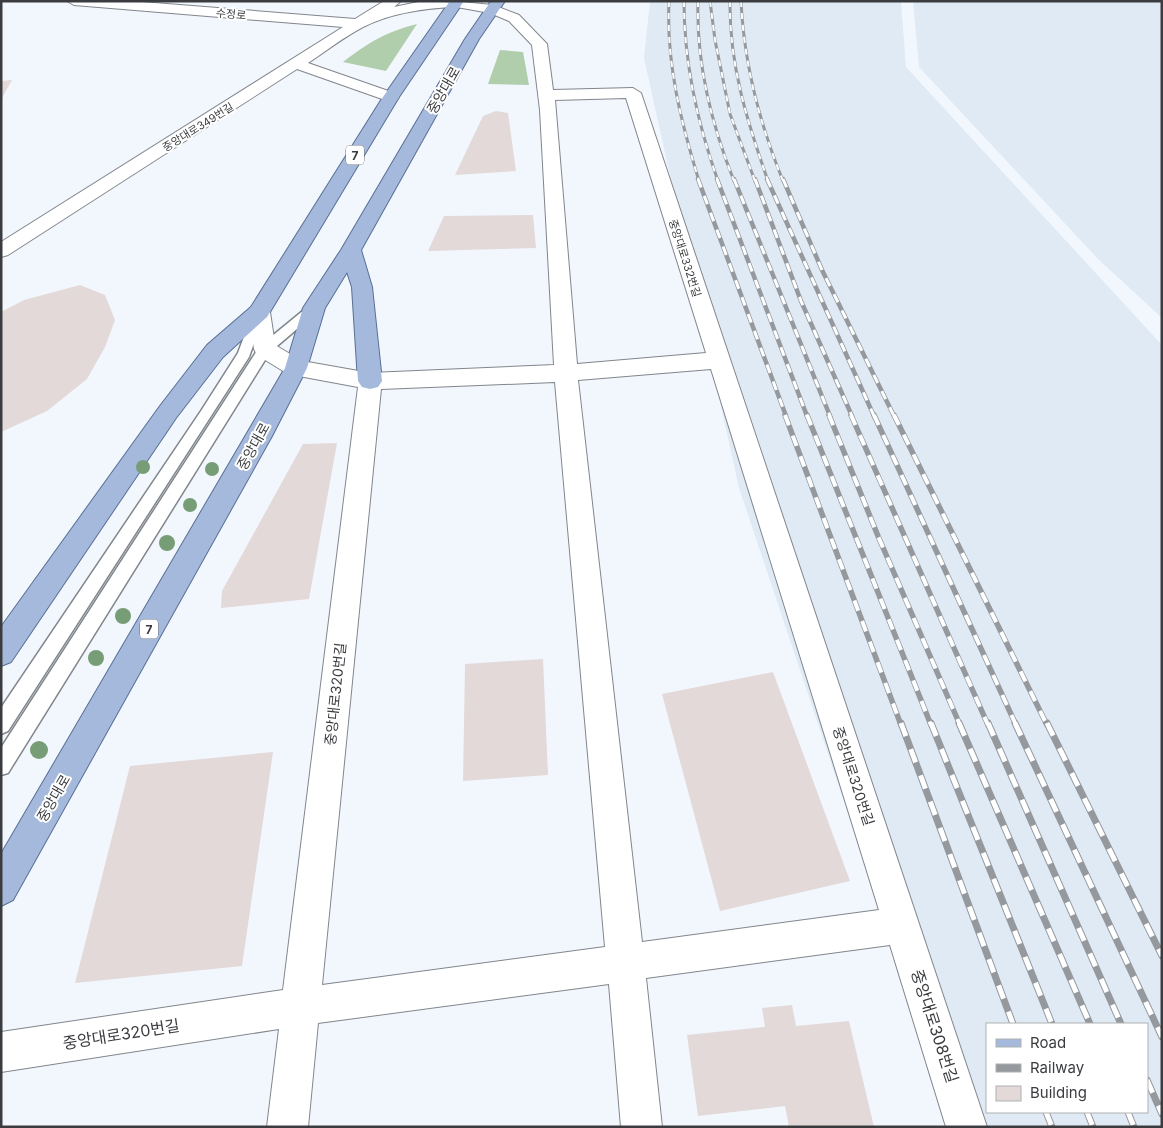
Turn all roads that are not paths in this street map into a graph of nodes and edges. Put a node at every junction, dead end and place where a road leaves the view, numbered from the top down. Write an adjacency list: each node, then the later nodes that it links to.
1 (74, 1): 4 (street, 수정로)
2 (394, 1): 6 (street, 중앙대로349번길)
3 (456, 2): 5 (street); 6 (street); 9 (main road, 7)
4 (144, 4): 6 (street, 수정로)
5 (496, 5): 8 (street); 10 (main road, 중앙대로 / 7)
6 (358, 24): 7 (street, 중앙대로349번길)
7 (297, 64): 9 (street); 11 (street, 중앙대로349번길)
8 (546, 95): 15 (street, 중앙대로332번길); 17 (street)
9 (391, 97): 13 (main road, 7)
10 (351, 250): 12 (main road, 중앙대로 / 7); 18 (main road)
11 (1, 252)
12 (314, 308): 14 (lane); 16 (main road, 중앙대로 / 7)
13 (259, 312): 14 (street); 19 (main road, 7); 20 (lane)
14 (265, 349): 16 (street); 21 (lane)
15 (718, 360): 17 (street); 23 (street, 중앙대로320번길)
16 (296, 368): 18 (street); 22 (main road, 중앙대로 / 7)
17 (566, 373): 18 (street); 24 (street)
18 (370, 381): 25 (street, 중앙대로320번길)
19 (1, 652)
20 (1, 725)
21 (1, 766)
22 (1, 888)
23 (903, 925): 24 (street, 중앙대로320번길); 29 (street, 중앙대로308번길)
24 (625, 962): 25 (street, 중앙대로320번길); 28 (street)
25 (299, 1007): 26 (street, 중앙대로320번길); 27 (street)
26 (1, 1052)
27 (287, 1127)
28 (642, 1127)
29 (967, 1127)

